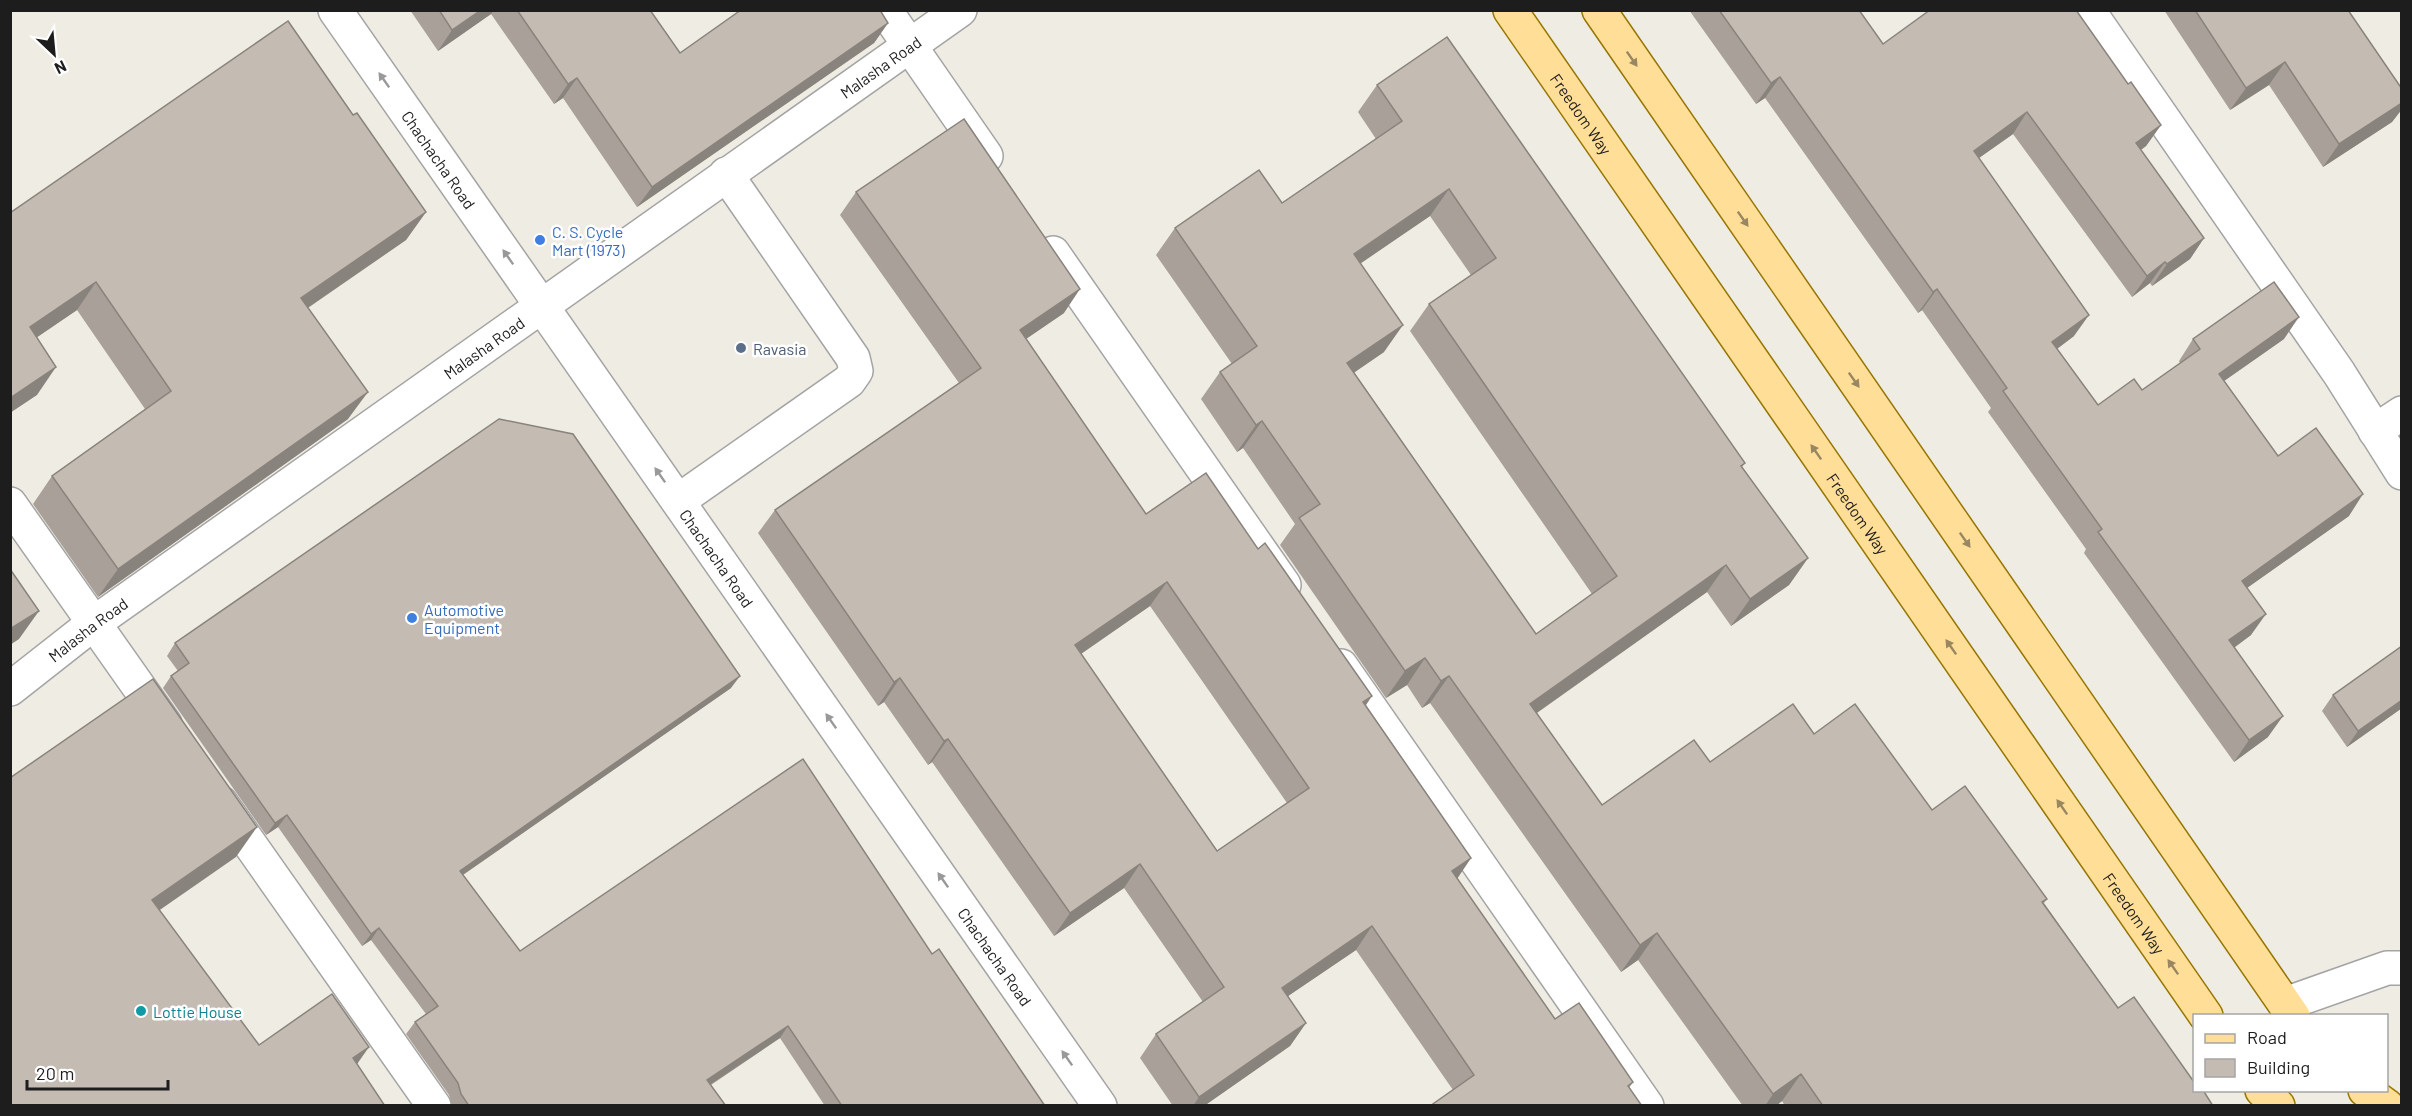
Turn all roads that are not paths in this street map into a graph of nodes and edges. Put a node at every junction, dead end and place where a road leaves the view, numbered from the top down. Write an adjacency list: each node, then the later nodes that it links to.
1 (334, 10): 11 (street, Chachacha Road, one-way to 1)
2 (885, 10): 7 (street)
3 (960, 10): 7 (street, Malasha Road)
4 (1510, 10): 24 (main road, Freedom Way, one-way to 4)
5 (1599, 10): 23 (main road, one-way to 23)
6 (2088, 10): 12 (street)
7 (909, 45): 8 (street, Malasha Road); 9 (street)
8 (726, 174): 11 (street, Malasha Road); 14 (street)
9 (1005, 183)
10 (1039, 232): 16 (street)
11 (541, 305): 14 (street, Chachacha Road, one-way to 11); 17 (street, Malasha Road)
12 (2388, 422): 13 (street)
13 (2402, 473)
14 (678, 501): 28 (street, Chachacha Road, one-way to 14)
15 (10, 504): 17 (street)
16 (1299, 605)
17 (94, 623): 19 (street, Malasha Road); 20 (street)
18 (1326, 644): 29 (street)
19 (10, 689)
20 (183, 748)
21 (203, 777): 27 (street)
22 (2402, 968): 23 (street)
23 (2289, 1010)
24 (2205, 1014)
25 (2264, 1092): 30 (main road)
26 (2368, 1092): 31 (main road)
27 (434, 1106)
28 (1100, 1106)
29 (1647, 1106)
30 (2278, 1106)
31 (2387, 1106)

